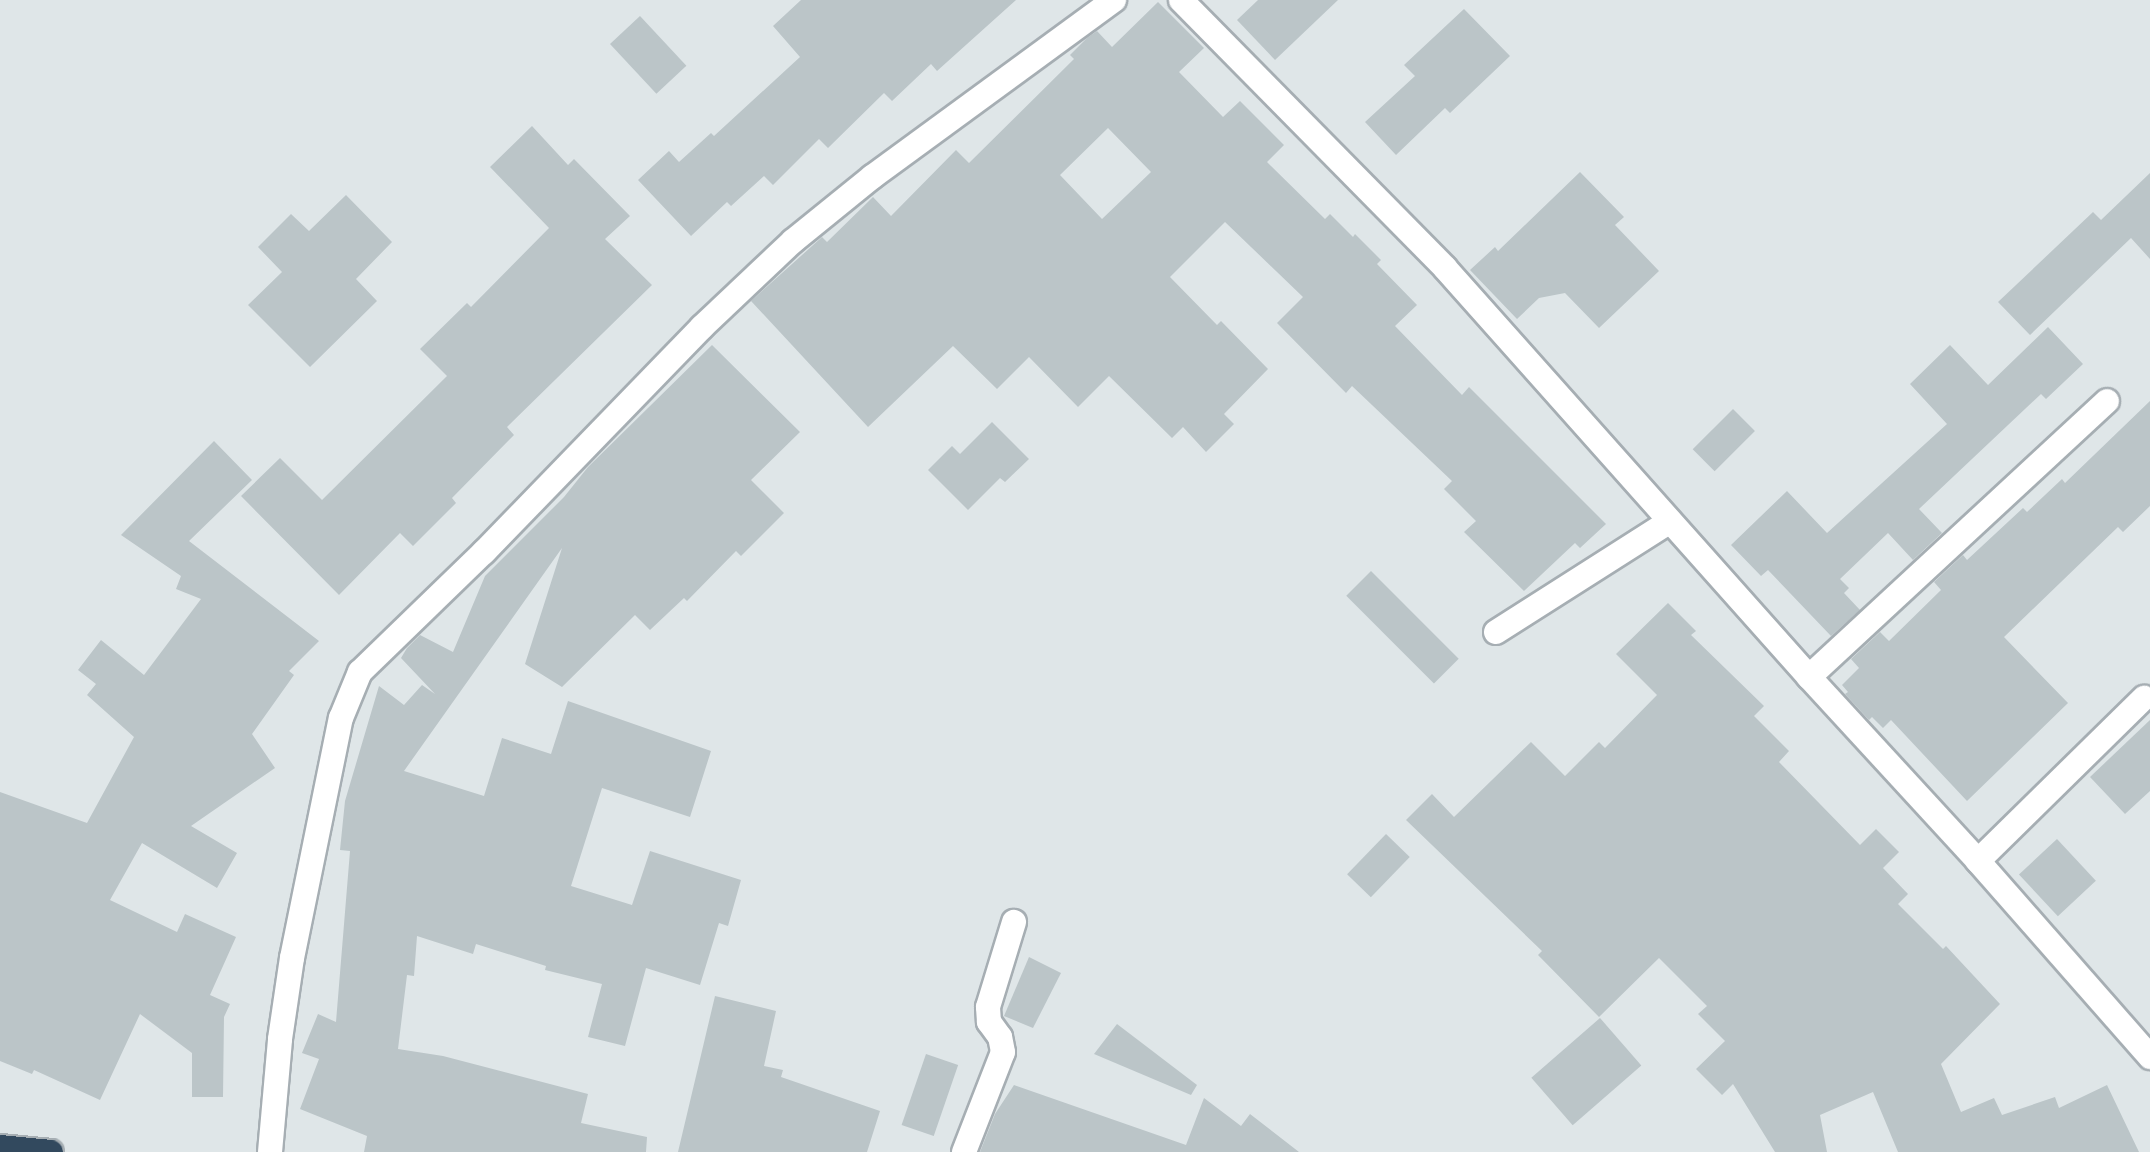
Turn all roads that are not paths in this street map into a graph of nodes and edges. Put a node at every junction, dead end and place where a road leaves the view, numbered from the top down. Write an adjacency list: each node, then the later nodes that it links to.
1 (1114, 0): 13 (street)
2 (1181, 0): 4 (street)
3 (2107, 401): 6 (street)
4 (1670, 521): 5 (street); 6 (street)
5 (1496, 632)
6 (1809, 677): 8 (street)
7 (2144, 698): 8 (street)
8 (1978, 861): 10 (street)
9 (1014, 922): 14 (street)
10 (2150, 1057)
11 (0, 1147): 12 (highway)
12 (51, 1152)
13 (270, 1152)
14 (964, 1152)

